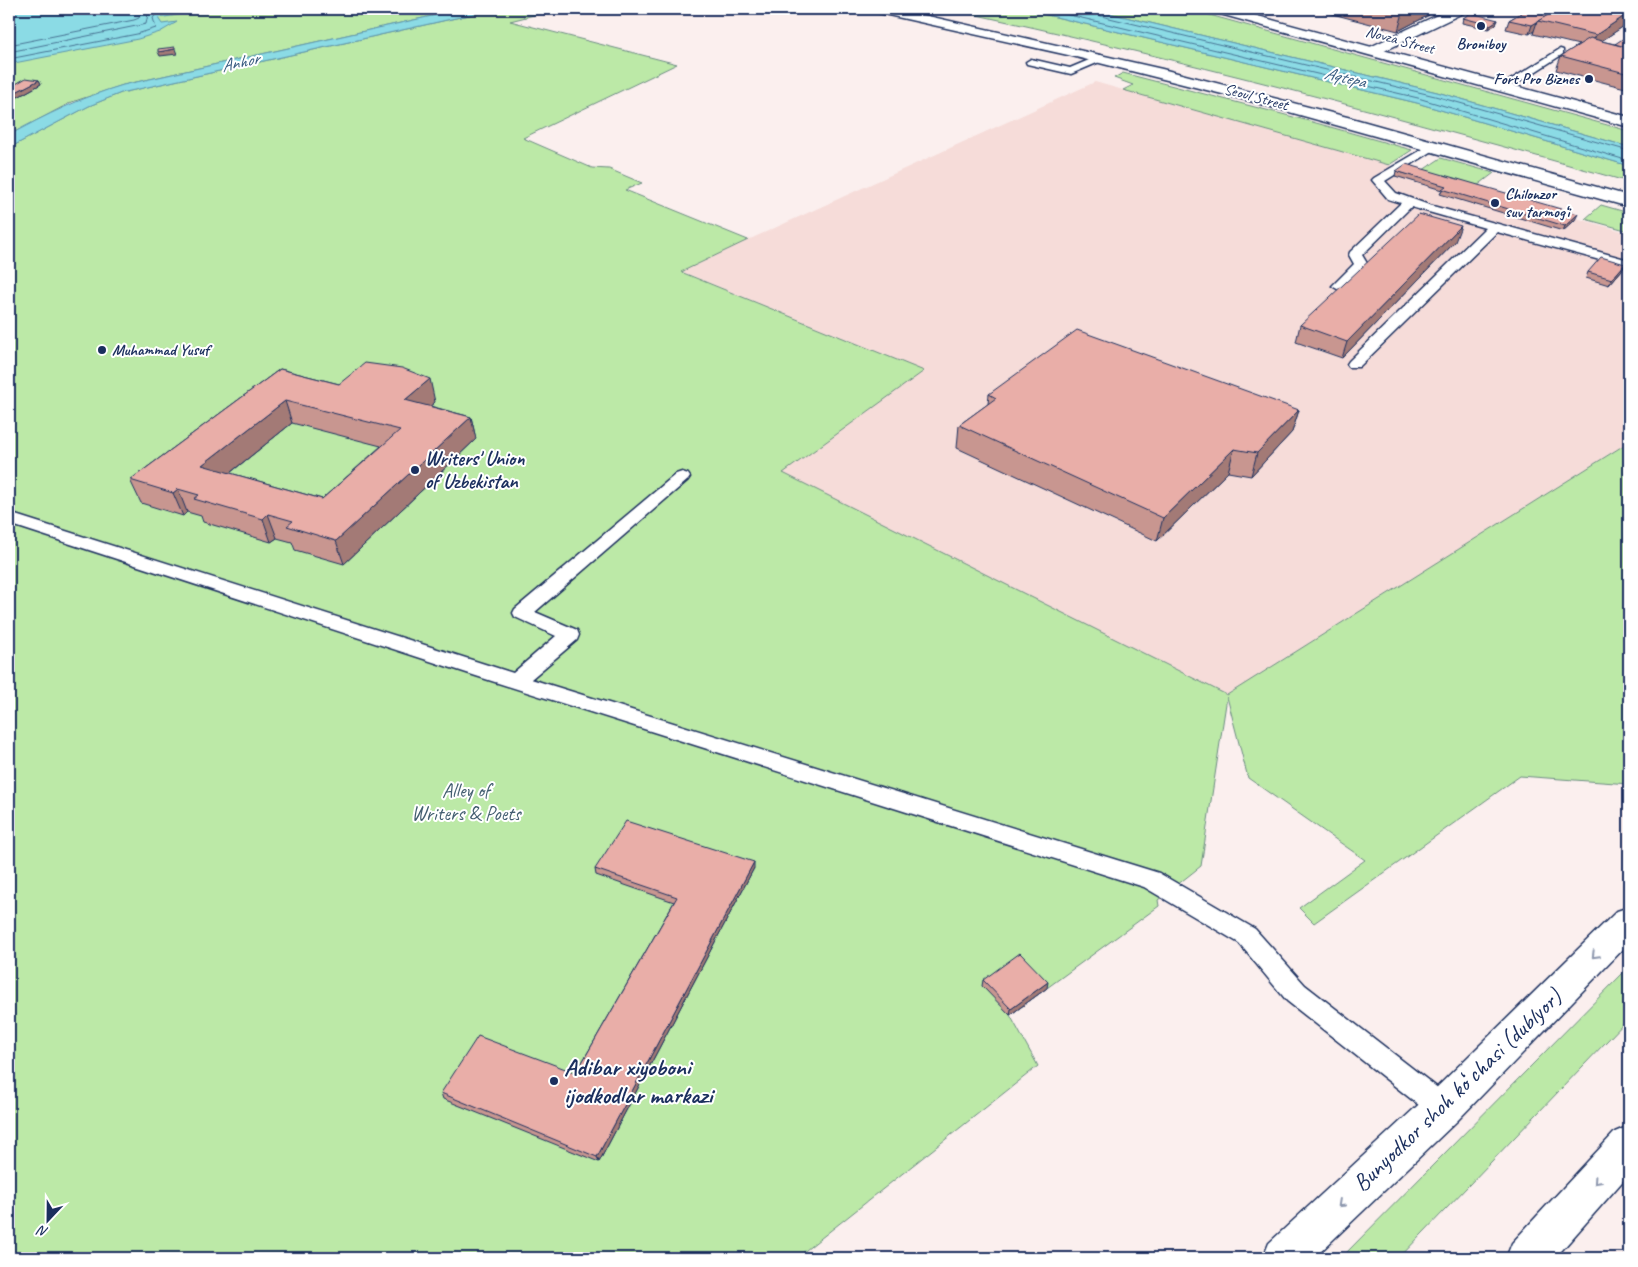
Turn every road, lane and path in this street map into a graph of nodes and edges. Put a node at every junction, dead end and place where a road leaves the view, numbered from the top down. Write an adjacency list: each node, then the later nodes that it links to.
1 (879, 9): 8 (main road, Seoul Street)
2 (913, 9): 14 (main road, Seoul Street)
3 (1218, 9): 6 (main road, Novza Street)
4 (1244, 9): 6 (main road, Novza Street)
5 (1460, 9): 6 (main road)
6 (1378, 48): 10 (main road, Novza Street); 12 (main road, Novza Street)
7 (1560, 52): 10 (lane)
8 (1101, 58): 9 (lane); 13 (main road, Seoul Street)
9 (1031, 62)
10 (1512, 82): 11 (main road, Novza Street)
11 (1629, 113)
12 (1629, 122)
13 (1435, 145): 15 (lane); 16 (main road, Seoul Street)
14 (1629, 192)
15 (1409, 202): 17 (lane); 19 (lane)
16 (1629, 202)
17 (1494, 227): 18 (lane); 20 (lane)
18 (1629, 264)
19 (1339, 286)
20 (1354, 364)
21 (682, 478): 23 (lane)
22 (9, 518): 23 (lane)
23 (516, 680): 25 (lane)
24 (1629, 920): 25 (main road, Bunyodkor shoh koʻchasi (dublyor), one-way to 25)
25 (1443, 1108): 27 (main road, Bunyodkor shoh koʻchasi (dublyor), one-way to 27)
26 (1629, 1144): 28 (main road, one-way to 28)
27 (1284, 1258)
28 (1527, 1258)

